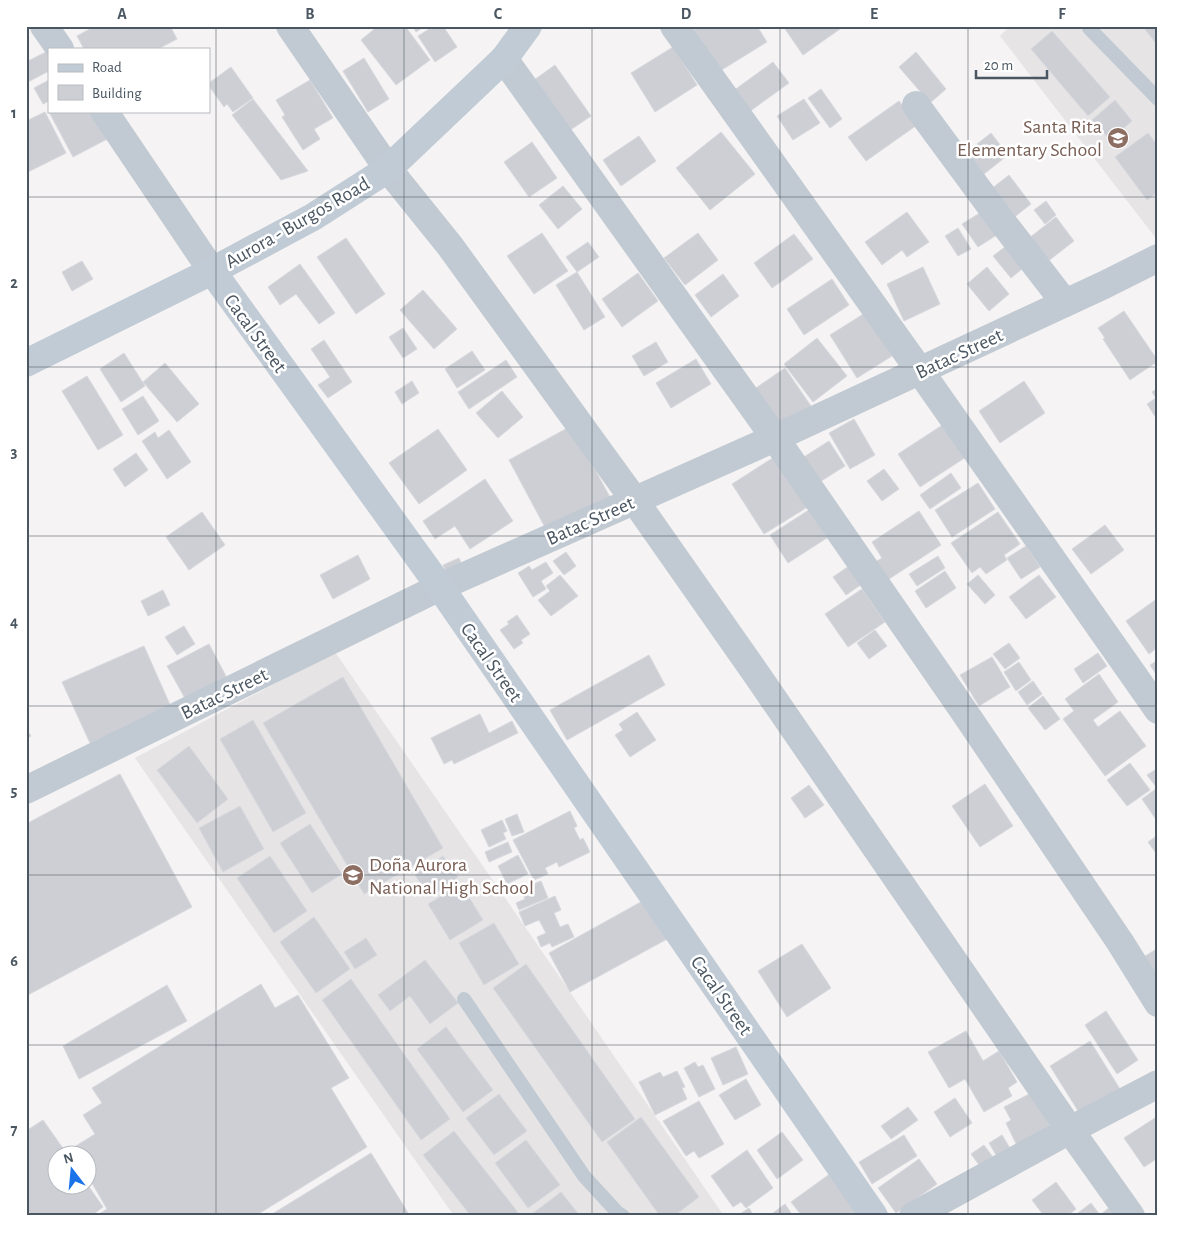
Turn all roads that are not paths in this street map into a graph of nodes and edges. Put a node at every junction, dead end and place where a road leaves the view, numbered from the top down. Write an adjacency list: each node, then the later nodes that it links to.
1 (44, 26): 6 (street)
2 (290, 26): 11 (street)
3 (528, 26): 7 (street, Aurora - Burgos Road)
4 (674, 26): 16 (street)
5 (1089, 28): 8 (lane)
6 (59, 48)
7 (504, 59): 11 (street, Aurora - Burgos Road); 17 (street)
8 (1158, 99)
9 (916, 105): 14 (street)
10 (105, 112): 13 (street, Cacal Street)
11 (388, 169): 13 (street, Aurora - Burgos Road); 18 (street)
12 (1158, 258): 14 (street, Batac Street)
13 (212, 272): 15 (street, Aurora - Burgos Road); 19 (street, Cacal Street)
14 (1065, 303): 16 (street, Batac Street)
15 (26, 363)
16 (920, 371): 17 (street, Batac Street); 20 (street)
17 (775, 438): 18 (street, Batac Street); 23 (street)
18 (635, 501): 19 (street, Batac Street); 25 (street)
19 (440, 587): 21 (street, Batac Street); 27 (street, Cacal Street)
20 (1158, 710)
21 (26, 790)
22 (464, 999): 26 (lane)
23 (1158, 1003)
24 (1158, 1084): 25 (street)
25 (1070, 1130): 28 (street); 29 (street)
26 (623, 1216)
27 (874, 1216)
28 (913, 1216)
29 (1131, 1216)

